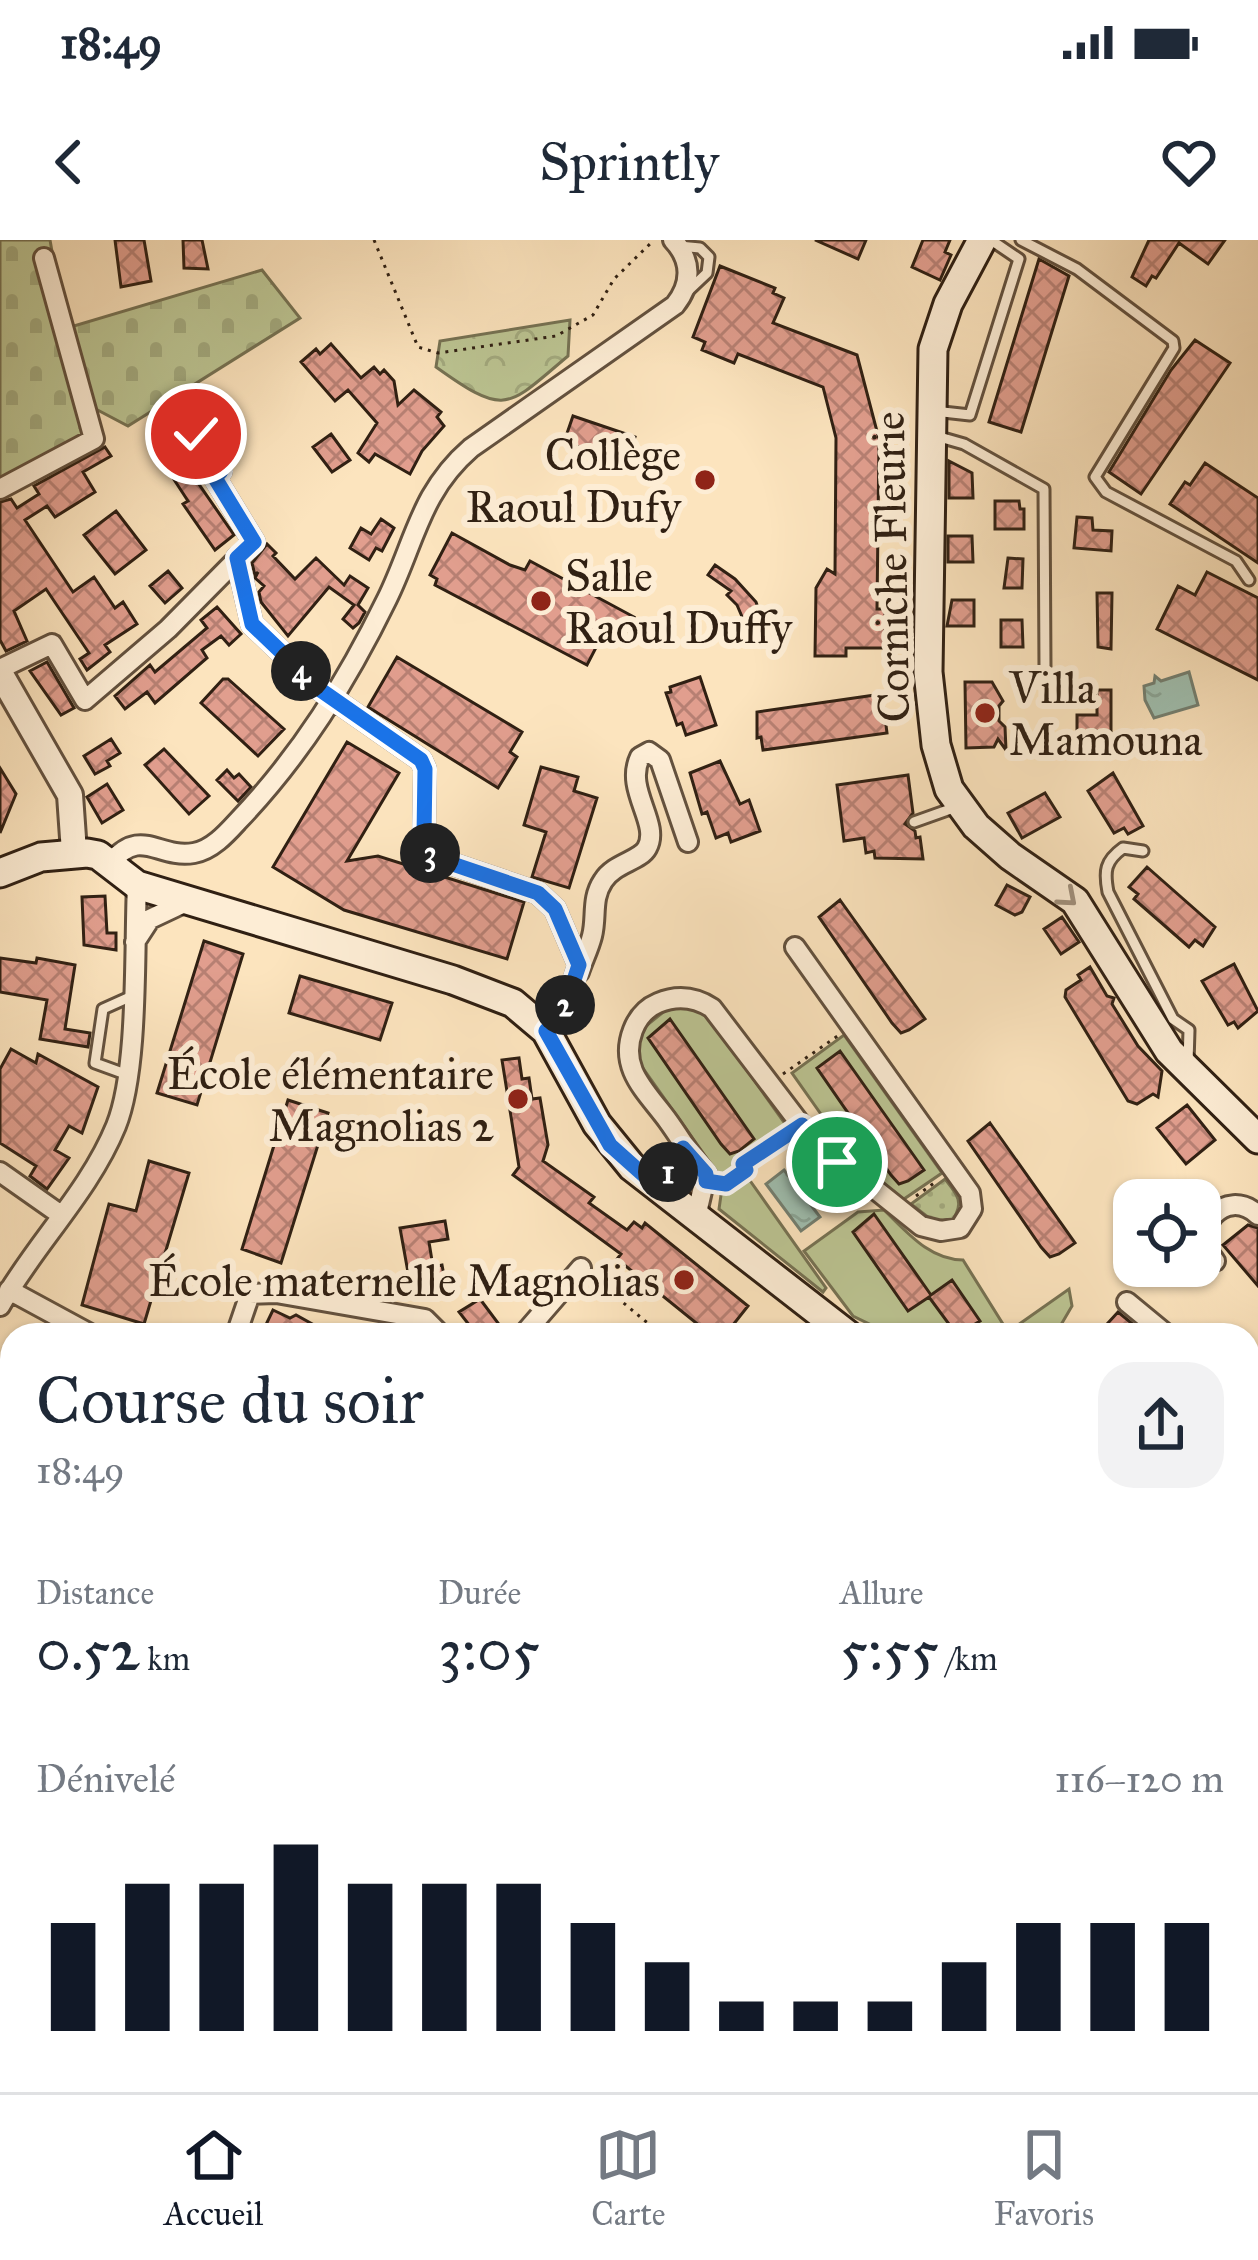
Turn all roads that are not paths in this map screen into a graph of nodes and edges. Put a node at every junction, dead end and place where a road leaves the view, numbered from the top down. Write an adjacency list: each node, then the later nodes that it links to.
1 (1021, 240): 9 (lane)
2 (997, 242): 5 (main road, Corniche Fleurie); 5 (lane)
3 (676, 243): 12 (street)
4 (44, 258): 7 (street)
5 (931, 423): 10 (lane); 13 (main road, Corniche Fleurie)
6 (196, 434): 8 (street)
7 (0, 489)
8 (237, 558): 11 (street); 12 (street)
9 (1250, 580)
10 (1046, 668)
11 (0, 671): 17 (street)
12 (333, 700): 18 (street); 24 (street)
13 (958, 806): 14 (lane); 27 (main road, Corniche Fleurie, one-way to 27)
14 (914, 822)
15 (688, 842): 24 (street)
16 (1143, 851): 27 (lane)
17 (74, 852): 18 (main road); 19 (main road)
18 (110, 863): 20 (main road)
19 (0, 873)
20 (137, 885): 21 (main road); 22 (street)
21 (189, 901): 22 (street); 26 (main road)
22 (135, 942): 25 (street)
23 (795, 947): 30 (street)
24 (579, 972): 26 (street)
25 (132, 996): 28 (street); 28 (lane)
26 (546, 1031): 32 (main road)
27 (1188, 1069): 29 (main road, Corniche Fleurie)
28 (128, 1076): 34 (street)
29 (1258, 1139)
30 (683, 1148): 32 (street); 36 (street)
31 (0, 1172): 34 (street)
32 (657, 1187): 36 (main road)
33 (1221, 1207): 35 (street)
34 (61, 1215): 38 (street)
35 (1258, 1215)
36 (696, 1217): 44 (main road)
37 (580, 1268): 43 (street)
38 (5, 1298): 40 (street)
39 (1127, 1302): 45 (street)
40 (64, 1323)
41 (240, 1323): 42 (street)
42 (429, 1323)
43 (533, 1323)
44 (826, 1323)
45 (1152, 1323)

